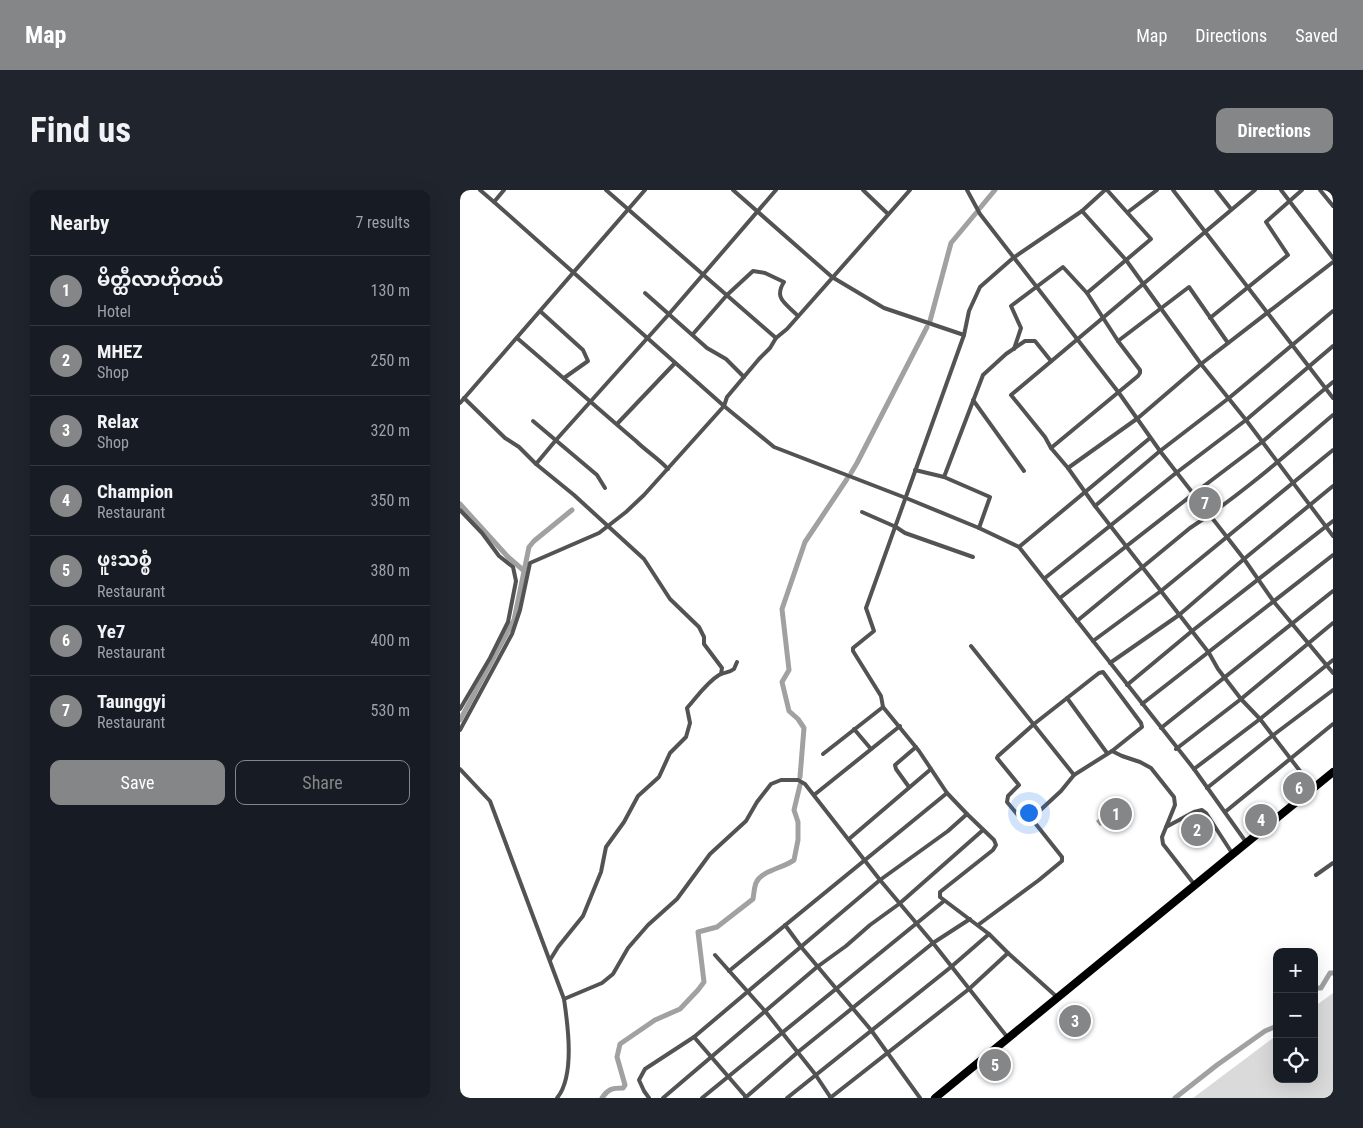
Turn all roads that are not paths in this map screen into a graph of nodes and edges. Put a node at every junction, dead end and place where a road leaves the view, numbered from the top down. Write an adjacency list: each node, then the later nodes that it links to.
1 (480, 190): 18 (street)
2 (504, 190): 18 (street)
3 (606, 190): 21 (street)
4 (645, 190): 21 (street)
5 (733, 190): 24 (street)
6 (776, 190): 24 (street)
7 (910, 190): 26 (street)
8 (967, 190): 28 (street)
9 (1106, 190): 23 (street); 25 (street)
10 (1157, 190): 25 (street)
11 (1173, 190): 27 (street)
12 (1216, 190): 22 (street)
13 (1255, 190): 22 (street)
14 (1281, 190): 19 (street)
15 (1302, 190): 19 (street)
16 (1320, 190): 20 (street)
17 (866, 191): 26 (street)
18 (494, 202): 32 (street)
19 (1290, 202): 29 (street); 37 (street)
20 (1333, 206)
21 (628, 209): 32 (street); 33 (street)
22 (1231, 209): 27 (street)
23 (1082, 211): 28 (street); 30 (street)
24 (757, 212): 33 (street); 34 (street)
25 (1128, 212): 30 (street)
26 (888, 214): 34 (street)
27 (1205, 230): 35 (street); 37 (street)
28 (1013, 258): 36 (street); 50 (street)
29 (1333, 258)
30 (1126, 260): 35 (street); 39 (street)
31 (1333, 262): 44 (street)
32 (573, 273): 42 (street); 52 (street)
33 (703, 274): 40 (street); 45 (street)
34 (832, 277): 46 (street); 50 (street)
35 (1143, 285): 41 (street); 48 (street)
36 (1037, 287): 39 (street); 54 (street); 59 (street)
37 (1248, 287): 44 (street); 47 (street)
38 (645, 293): 45 (street)
39 (1087, 293): 48 (street)
40 (727, 295): 46 (street); 49 (street); 53 (street)
41 (1161, 308): 47 (street); 55 (street); 62 (street)
42 (540, 311): 51 (street); 65 (street)
43 (1333, 311): 57 (street)
44 (1268, 313): 56 (street); 57 (street)
45 (669, 314): 49 (street); 52 (street)
46 (798, 316): 53 (street)
47 (1210, 318): 56 (street)
48 (1103, 319): 54 (street); 55 (street)
49 (693, 334): 64 (street)
50 (964, 335): 91 (street)
51 (516, 338): 65 (street); 69 (street)
52 (647, 338): 61 (street); 72 (street)
53 (776, 338): 64 (street)
54 (1077, 338): 60 (street); 68 (street)
55 (1118, 341): 68 (street)
56 (1228, 343): 62 (street)
57 (1292, 344): 63 (street); 70 (street)
58 (1333, 346): 63 (street)
59 (1014, 349): 60 (street); 73 (street)
60 (1051, 361): 84 (street)
61 (675, 363): 75 (street); 80 (street)
62 (1201, 364): 70 (street); 77 (street)
63 (1308, 366): 67 (street); 78 (street)
64 (744, 377): 75 (street)
65 (564, 378): 72 (street)
66 (1333, 382): 67 (street)
67 (1326, 388): 71 (street); 83 (street)
68 (1119, 392): 77 (street); 84 (street)
69 (464, 398): 74 (street); 88 (street)
70 (1229, 398): 78 (street); 86 (street)
71 (1333, 398)
72 (591, 400): 80 (street); 82 (street)
73 (973, 400): 92 (street); 94 (street)
74 (460, 403)
75 (724, 406): 90 (street); 100 (street)
76 (1333, 415): 87 (street)
77 (1138, 418): 81 (street); 89 (street)
78 (1246, 420): 83 (street); 93 (street)
79 (533, 421): 82 (street)
80 (617, 424): 90 (street)
81 (1150, 438): 86 (street); 98 (street)
82 (556, 440): 88 (street); 97 (street)
83 (1262, 442): 87 (street); 99 (street)
84 (1051, 448): 89 (street)
85 (1333, 450): 95 (street)
86 (1160, 451): 93 (street); 101 (street)
87 (1278, 462): 95 (street); 105 (street)
88 (536, 464): 108 (street)
89 (1068, 468): 98 (street)
90 (668, 469): 108 (street)
91 (915, 470): 94 (street); 100 (street)
92 (1024, 470)
93 (1176, 473): 99 (street); 107 (street)
94 (944, 478): 111 (street)
95 (1294, 484): 102 (street); 113 (street)
96 (1333, 486): 102 (street)
97 (605, 488)
98 (1084, 491): 101 (street); 114 (street)
99 (1192, 495): 105 (street); 115 (street)
100 (906, 498): 109 (street); 111 (street)
101 (1094, 506): 107 (street)
102 (1310, 506): 110 (street); 118 (street)
103 (460, 510): 148 (street)
104 (862, 512): 109 (street)
105 (1210, 515): 113 (street); 119 (street)
106 (1333, 521): 110 (street)
107 (1111, 525): 115 (street); 120 (street)
108 (607, 527): 140 (street); 155 (street)
109 (896, 527): 117 (street); 147 (street)
110 (1326, 527): 112 (street); 121 (street)
111 (979, 528): 114 (street)
112 (1333, 536)
113 (1227, 537): 118 (street); 123 (street)
114 (1019, 547): 120 (street)
115 (1127, 547): 119 (street); 124 (street)
116 (1333, 555): 125 (street)
117 (973, 557)
118 (1244, 559): 121 (street); 126 (street)
119 (1142, 567): 123 (street); 127 (street)
120 (1045, 578): 124 (street)
121 (1257, 580): 125 (street); 130 (street)
122 (1333, 590): 128 (street)
123 (1162, 591): 126 (street); 131 (street)
124 (1060, 598): 127 (street)
125 (1274, 602): 128 (street); 134 (street)
126 (1179, 615): 130 (street); 137 (street)
127 (1077, 621): 131 (street)
128 (1292, 623): 132 (street); 141 (street)
129 (1333, 623): 132 (street)
130 (1192, 631): 134 (street); 142 (street)
131 (1093, 641): 137 (street)
132 (1309, 643): 138 (street); 145 (street)
133 (971, 646): 150 (street)
134 (1209, 653): 141 (street); 146 (street)
135 (1333, 660): 138 (street)
136 (737, 662): 140 (street)
137 (1110, 663): 142 (street)
138 (1327, 665): 139 (street); 149 (street)
139 (1333, 673)
140 (721, 674): 198 (street)
141 (1224, 678): 145 (street); 153 (street)
142 (1127, 685): 146 (street)
143 (1333, 690): 156 (street)
144 (1068, 698): 150 (street); 160 (street); 161 (street)
145 (1241, 699): 149 (street); 159 (street)
146 (1142, 704): 153 (street)
147 (883, 706): 152 (street); 154 (street)
148 (460, 709)
149 (1260, 719): 156 (street); 166 (street)
150 (1034, 724): 168 (street); 176 (street)
151 (1333, 724): 163 (street)
152 (900, 726): 157 (street); 158 (street)
153 (1161, 728): 159 (street)
154 (854, 729): 158 (street); 162 (street)
155 (460, 730)
156 (1272, 736): 163 (street); 170 (street)
157 (916, 747): 165 (street); 169 (street)
158 (871, 749): 173 (street)
159 (1176, 749): 166 (street)
160 (1112, 751): 161 (street); 177 (street)
161 (1107, 753): 168 (street)
162 (823, 754)
163 (1290, 759): 171 (street); 174 (street)
164 (460, 769): 198 (street)
165 (931, 769): 169 (street); 172 (street)
166 (1194, 769): 170 (street)
167 (1333, 772): 171 (highway)
168 (1074, 775): 176 (street)
169 (909, 787): 179 (street)
170 (1207, 788): 174 (street)
171 (1313, 788): 180 (highway)
172 (947, 793): 175 (street); 182 (street)
173 (814, 795): 179 (street); 206 (street)
174 (1225, 812): 180 (street)
175 (967, 814): 178 (street); 185 (street)
176 (1034, 821): 192 (street)
177 (1166, 827): 181 (street); 186 (street)
178 (984, 830): 187 (street); 188 (street)
179 (849, 839): 182 (street)
180 (1246, 842): 181 (highway)
181 (1232, 853): 186 (highway)
182 (865, 860): 185 (street); 191 (street)
183 (1333, 864): 184 (street)
184 (1316, 875)
185 (880, 880): 188 (street); 195 (street)
186 (1194, 884): 205 (highway)
187 (944, 901): 189 (street); 190 (street)
188 (899, 904): 190 (street); 199 (street)
189 (970, 919): 192 (street); 194 (street)
190 (916, 923): 194 (street); 203 (street)
191 (785, 925): 195 (street); 201 (street)
192 (978, 925): 193 (street)
193 (989, 934): 196 (street); 200 (street)
194 (933, 943): 200 (street); 207 (street)
195 (802, 948): 199 (street); 204 (street)
196 (1008, 954): 202 (street); 205 (street)
197 (715, 955): 201 (street)
198 (550, 960): 206 (street)
199 (817, 967): 203 (street); 208 (street)
200 (951, 967): 202 (street); 209 (street)
201 (729, 971): 204 (street)
202 (969, 989): 212 (street); 214 (street)
203 (836, 990): 207 (street); 210 (street)
204 (748, 992): 208 (street); 211 (street)
205 (1057, 997): 212 (highway)
206 (564, 1000): 218 (street)
207 (852, 1009): 209 (street); 213 (street)
208 (765, 1011): 210 (street); 215 (street)
209 (871, 1030): 214 (street); 216 (street)
210 (781, 1034): 213 (street); 217 (street)
211 (694, 1036): 215 (street); 219 (street)
212 (1008, 1038): 226 (highway)
213 (798, 1052): 216 (street); 222 (street)
214 (886, 1052): 224 (street); 225 (street)
215 (712, 1058): 217 (street); 220 (street)
216 (815, 1074): 223 (street); 224 (street)
217 (727, 1076): 221 (street); 222 (street)
218 (557, 1098)
219 (649, 1098)
220 (663, 1098)
221 (702, 1098)
222 (746, 1098)
223 (787, 1098)
224 (830, 1098)
225 (920, 1098)
226 (935, 1098)

